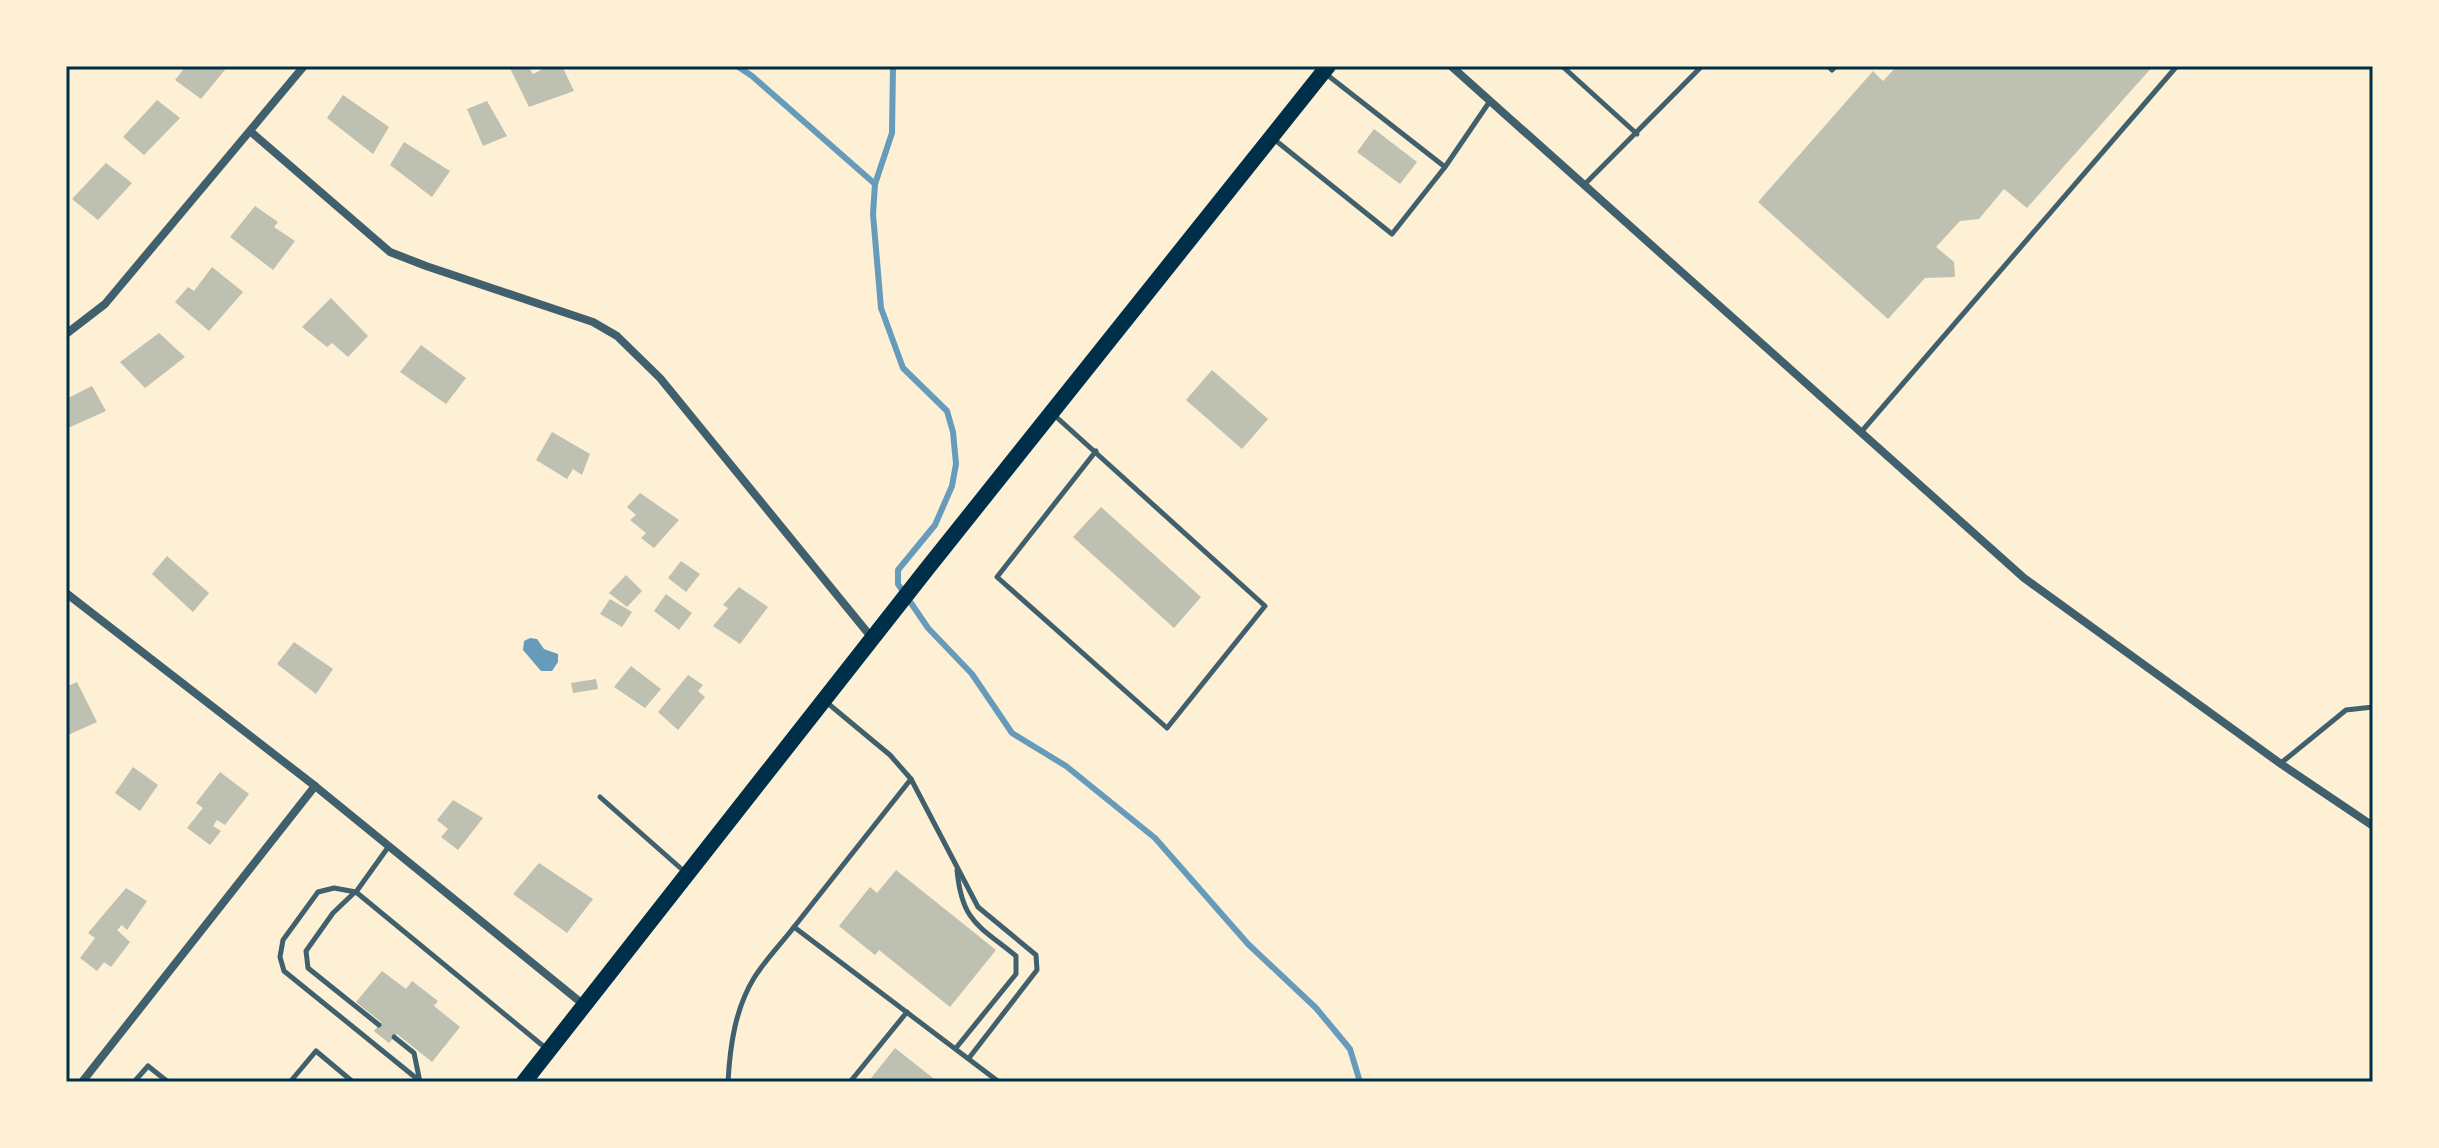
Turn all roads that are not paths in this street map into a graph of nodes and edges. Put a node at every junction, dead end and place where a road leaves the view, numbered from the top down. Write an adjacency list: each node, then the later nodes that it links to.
1 (304, 66): 10 (street)
2 (1451, 66): 9 (street)
3 (1562, 66): 11 (lane)
4 (1702, 66): 11 (lane)
5 (1828, 66): 6 (lane)
6 (1836, 66)
7 (2177, 66): 17 (lane)
8 (1326, 69): 12 (main road); 13 (lane)
9 (1490, 101): 13 (lane); 14 (street)
10 (250, 131): 15 (street); 20 (street)
11 (1637, 134): 14 (lane)
12 (1271, 137): 13 (lane); 16 (main road)
13 (1445, 167)
14 (1585, 184): 17 (street)
15 (66, 334)
16 (1052, 413): 18 (lane); 20 (main road)
17 (1862, 431): 23 (street)
18 (1096, 451): 18 (lane)
19 (66, 593): 25 (street)
20 (872, 638): 21 (main road)
21 (824, 700): 24 (lane); 30 (main road)
22 (2373, 707): 23 (lane)
23 (2281, 764): 27 (street)
24 (911, 779): 29 (lane); 32 (lane)
25 (315, 786): 28 (street); 40 (street)
26 (600, 797): 30 (lane)
27 (2373, 826)
28 (389, 846): 31 (lane); 33 (street)
29 (956, 865): 37 (lane); 39 (lane)
30 (687, 874): 33 (main road)
31 (356, 892): 35 (lane); 38 (lane); 45 (lane)
32 (794, 927): 34 (lane); 47 (lane)
33 (584, 1005): 38 (main road)
34 (907, 1012): 37 (lane); 48 (lane)
35 (379, 1025)
36 (394, 1037): 45 (lane)
37 (956, 1048): 39 (lane)
38 (549, 1050): 46 (main road)
39 (969, 1058): 49 (lane)
40 (82, 1082)
41 (134, 1082): 42 (lane)
42 (168, 1082)
43 (290, 1082): 44 (lane)
44 (353, 1082)
45 (421, 1082)
46 (524, 1082)
47 (728, 1082)
48 (850, 1082)
49 (999, 1082)

